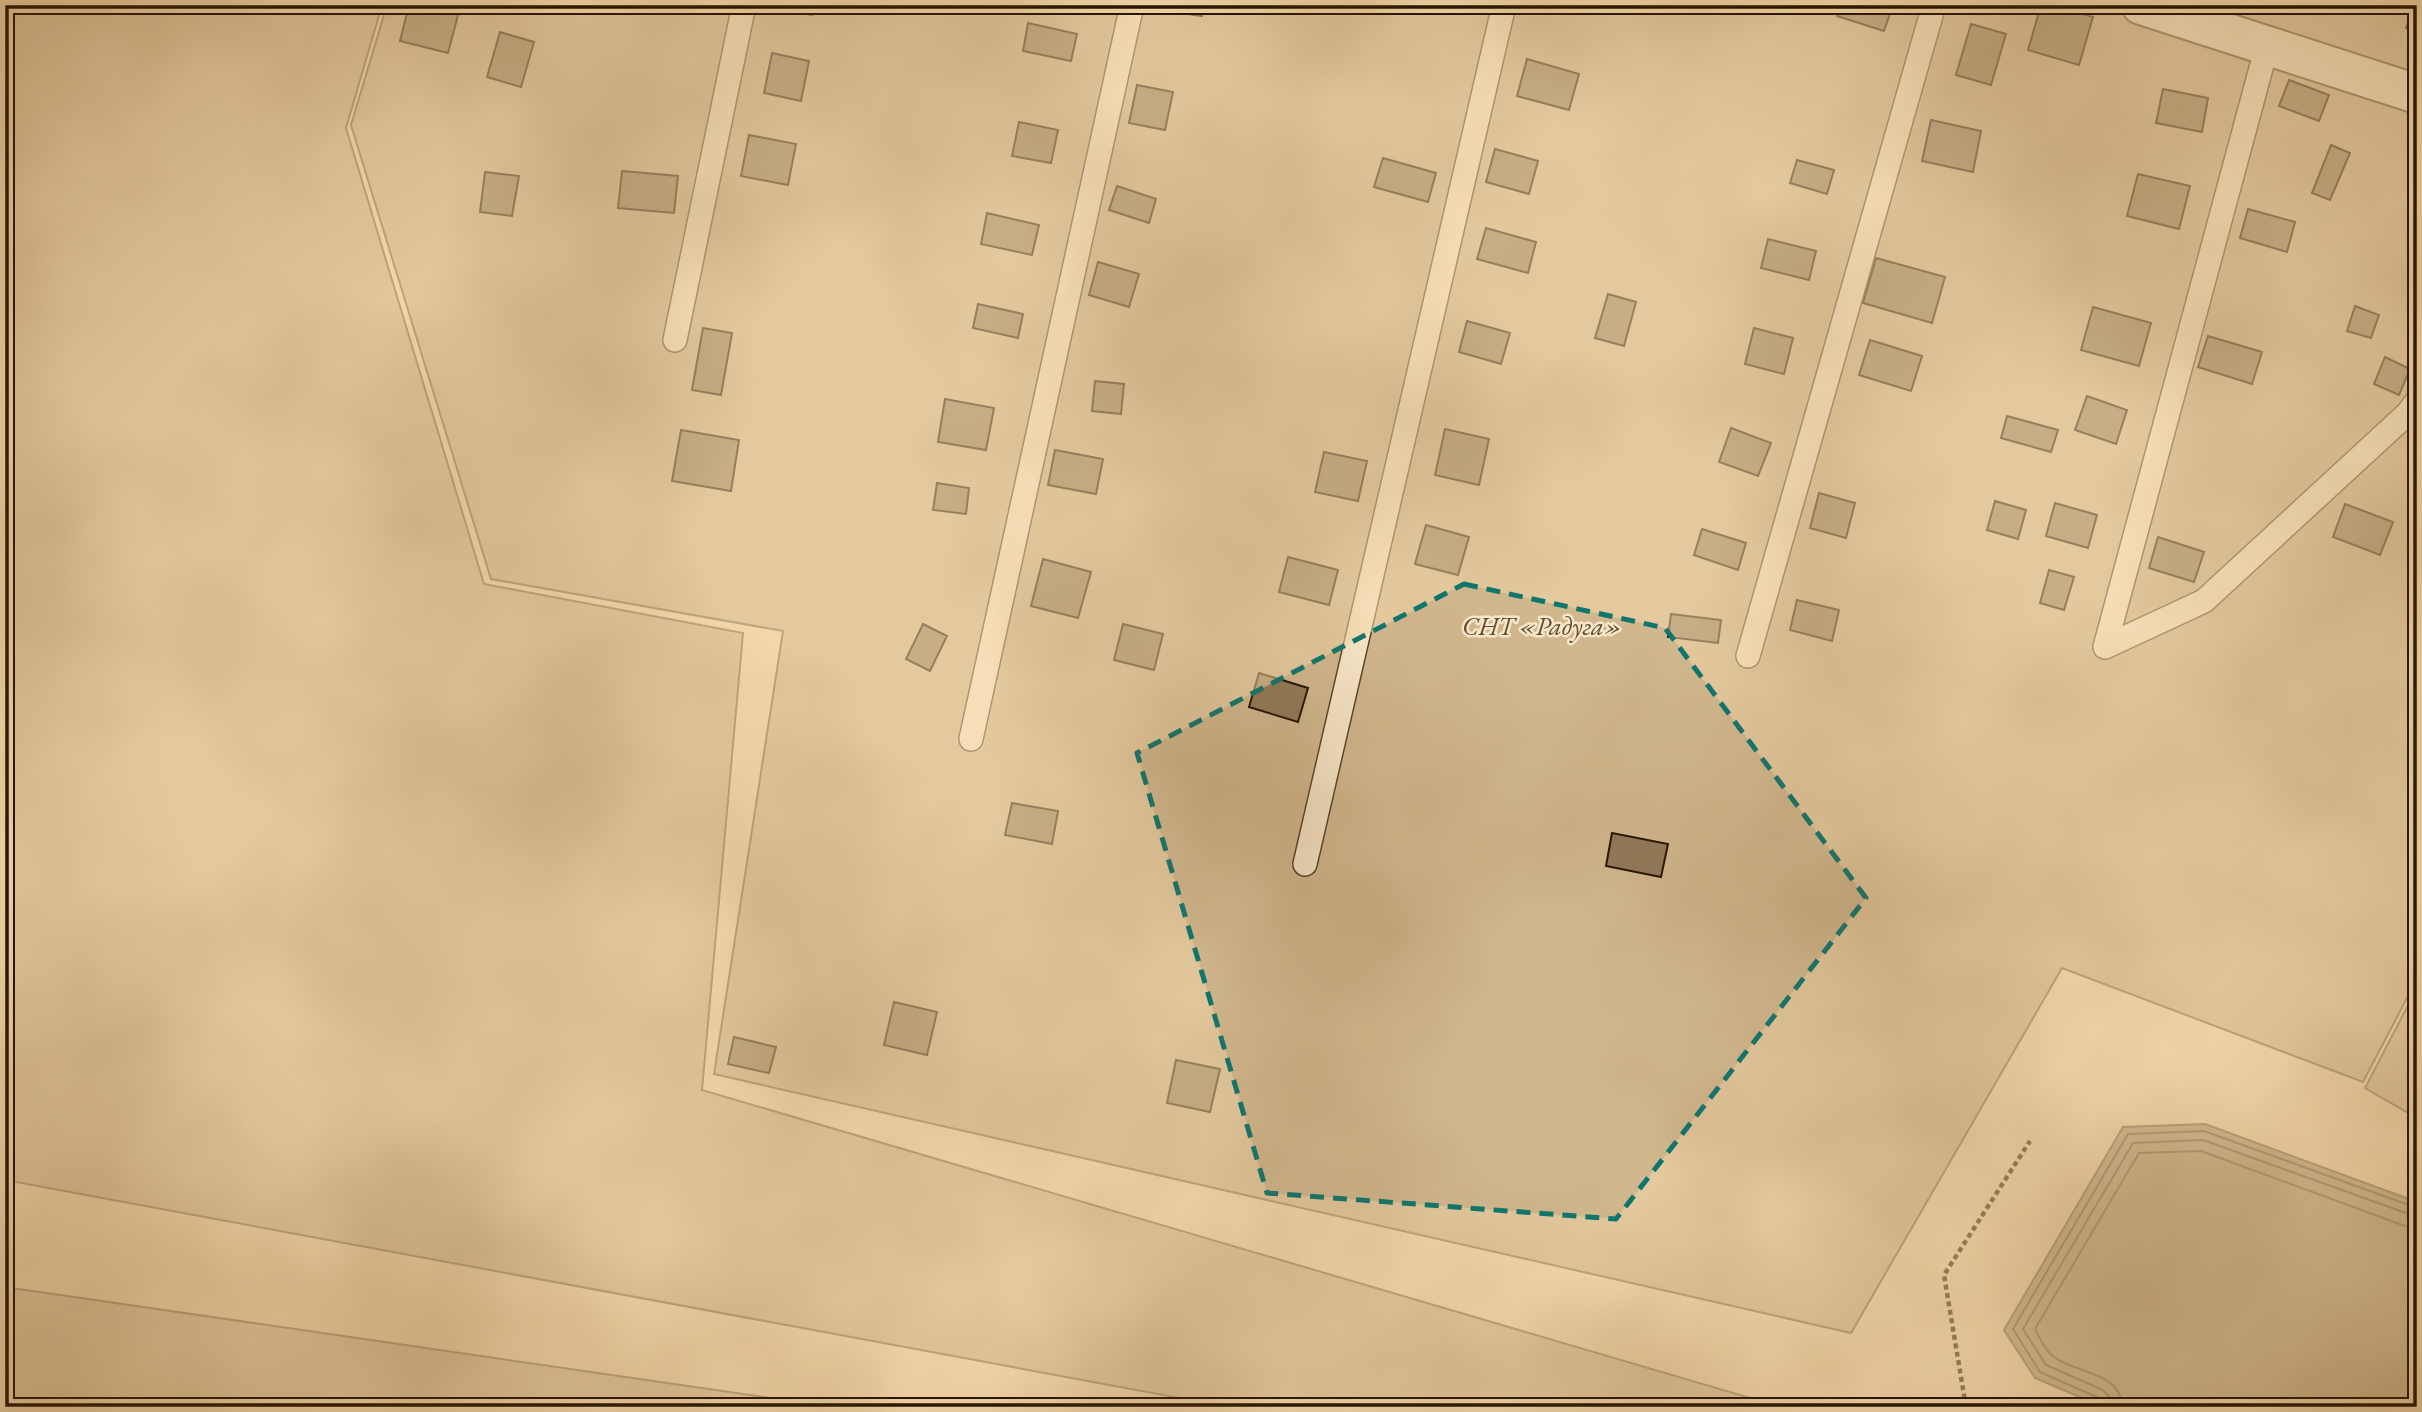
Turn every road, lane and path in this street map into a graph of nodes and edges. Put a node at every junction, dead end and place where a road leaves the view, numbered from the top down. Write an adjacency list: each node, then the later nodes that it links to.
1 (744, 5): 8 (lane)
2 (1132, 5): 11 (lane)
3 (1504, 5): 12 (lane)
4 (1934, 5): 10 (lane)
5 (2140, 5): 6 (street)
6 (2267, 46): 7 (street); 9 (lane)
7 (2417, 94)
8 (674, 341)
9 (2417, 401)
10 (1748, 656)
11 (971, 739)
12 (1305, 864)
13 (2030, 1141): 14 (path)
14 (1966, 1407)

